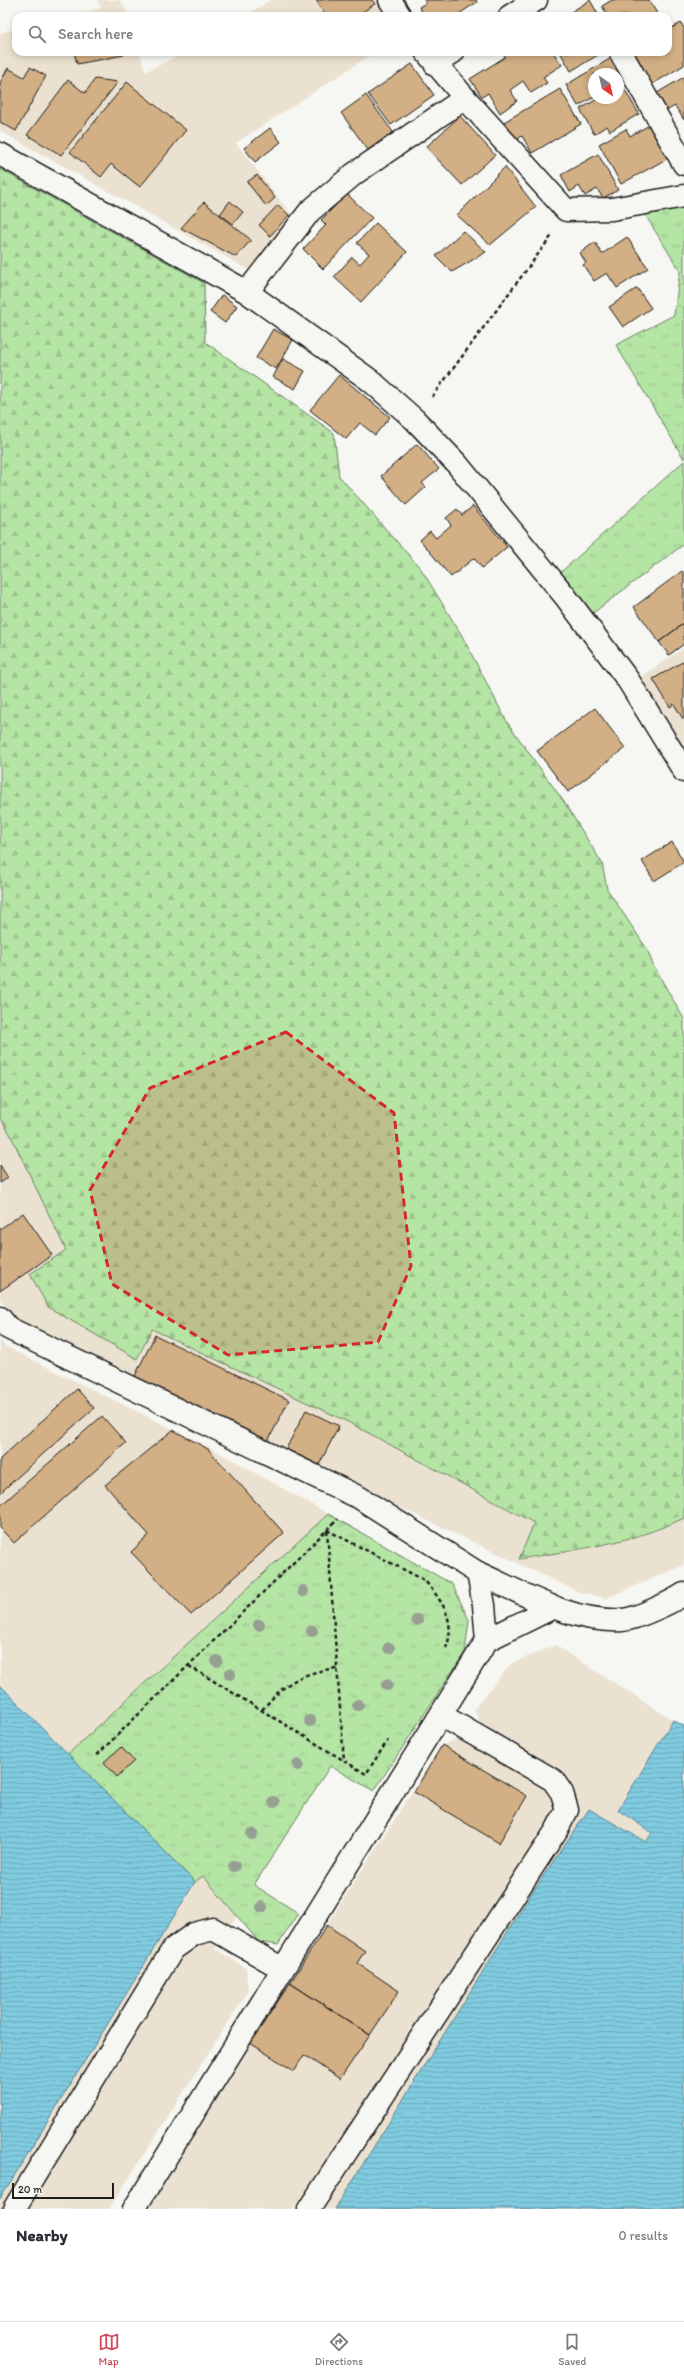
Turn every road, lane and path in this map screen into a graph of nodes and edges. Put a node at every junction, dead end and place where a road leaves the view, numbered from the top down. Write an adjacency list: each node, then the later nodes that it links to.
1 (390, 0): 3 (street)
2 (536, 0): 4 (street)
3 (398, 12)
4 (516, 12)
5 (623, 56): 9 (street)
6 (430, 58): 7 (street)
7 (465, 98): 11 (street); 12 (street)
8 (0, 154): 12 (street)
9 (684, 164)
10 (684, 196): 11 (street)
11 (566, 210): 13 (path)
12 (247, 292): 13 (street)
13 (414, 420): 14 (street)
14 (684, 770)
15 (0, 1318): 16 (street)
16 (360, 1498): 17 (path); 18 (street)
17 (327, 1530): 22 (path); 23 (path); 24 (path)
18 (478, 1573): 20 (street); 21 (street)
19 (684, 1594): 20 (street)
20 (554, 1607): 21 (street)
21 (487, 1640): 26 (street)
22 (443, 1655)
23 (189, 1666): 25 (path); 28 (path)
24 (337, 1668): 25 (path); 29 (path)
25 (262, 1710): 29 (path)
26 (441, 1715): 30 (street); 33 (street)
27 (392, 1734): 29 (path)
28 (97, 1755)
29 (344, 1761)
30 (283, 1969): 31 (street); 32 (street)
31 (14, 2209)
32 (134, 2209)
33 (309, 2209)

